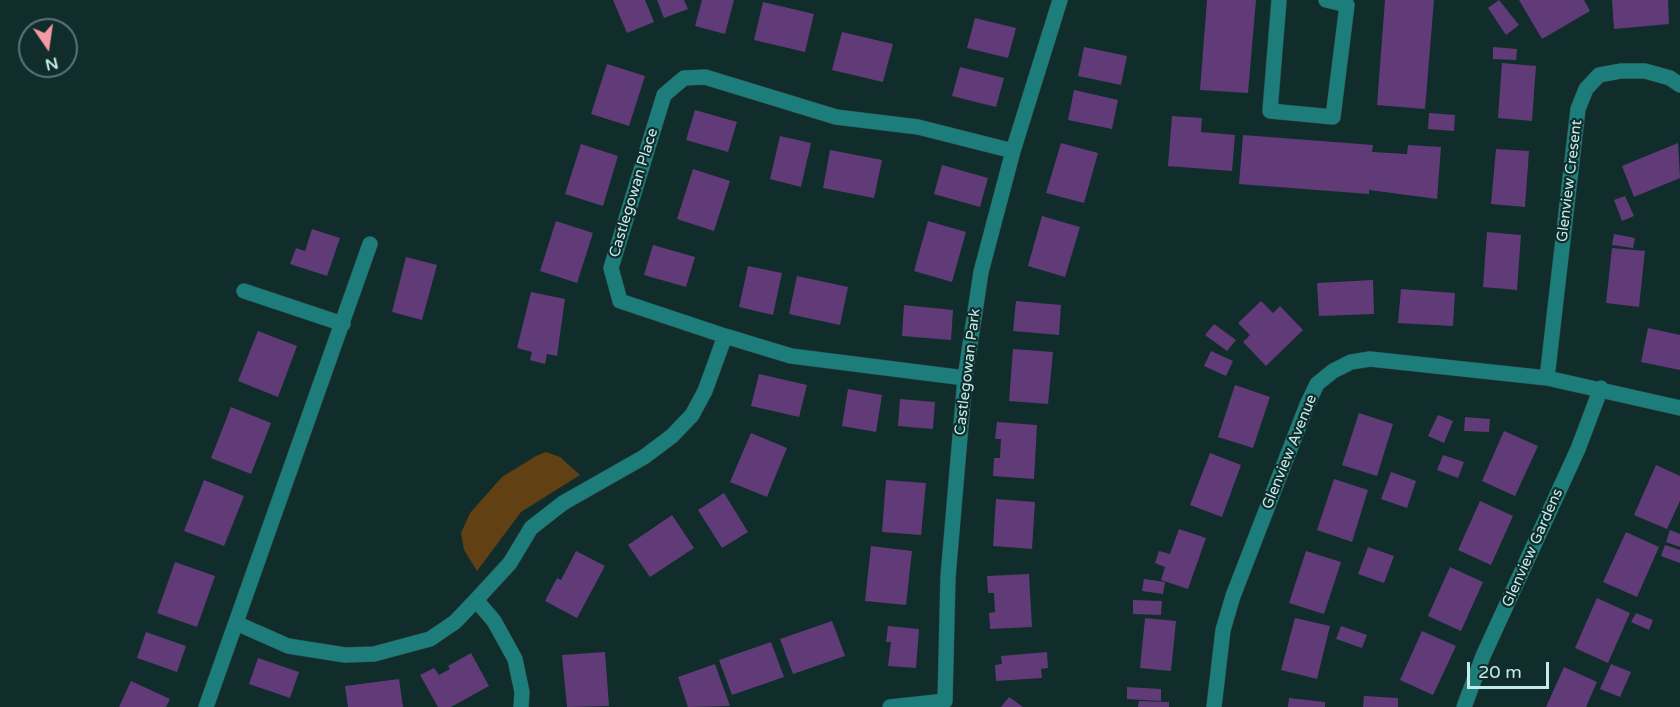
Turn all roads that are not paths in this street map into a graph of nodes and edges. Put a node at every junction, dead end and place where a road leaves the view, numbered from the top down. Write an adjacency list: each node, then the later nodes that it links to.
1 (1060, 0): 5 (street, Castlegowan Park)
2 (1279, 0): 3 (street)
3 (1326, 0)
4 (1680, 85): 11 (street, Glenview Cresent)
5 (1013, 151): 9 (street, Castlegowan Place); 10 (street, Castlegowan Park)
6 (370, 244): 8 (street)
7 (244, 291): 8 (street)
8 (343, 324): 15 (street)
9 (725, 336): 10 (street, Castlegowan Place); 14 (street)
10 (964, 378): 18 (street, Castlegowan Park)
11 (1547, 378): 12 (street, Glenview Avenue); 19 (street, Glenview Avenue)
12 (1601, 388): 13 (street, Glenview Avenue); 20 (street, Glenview Gardens)
13 (1680, 408)
14 (476, 600): 15 (street); 17 (street)
15 (236, 623): 16 (street)
16 (206, 707)
17 (521, 707)
18 (890, 707)
19 (1214, 707)
20 (1464, 707)

